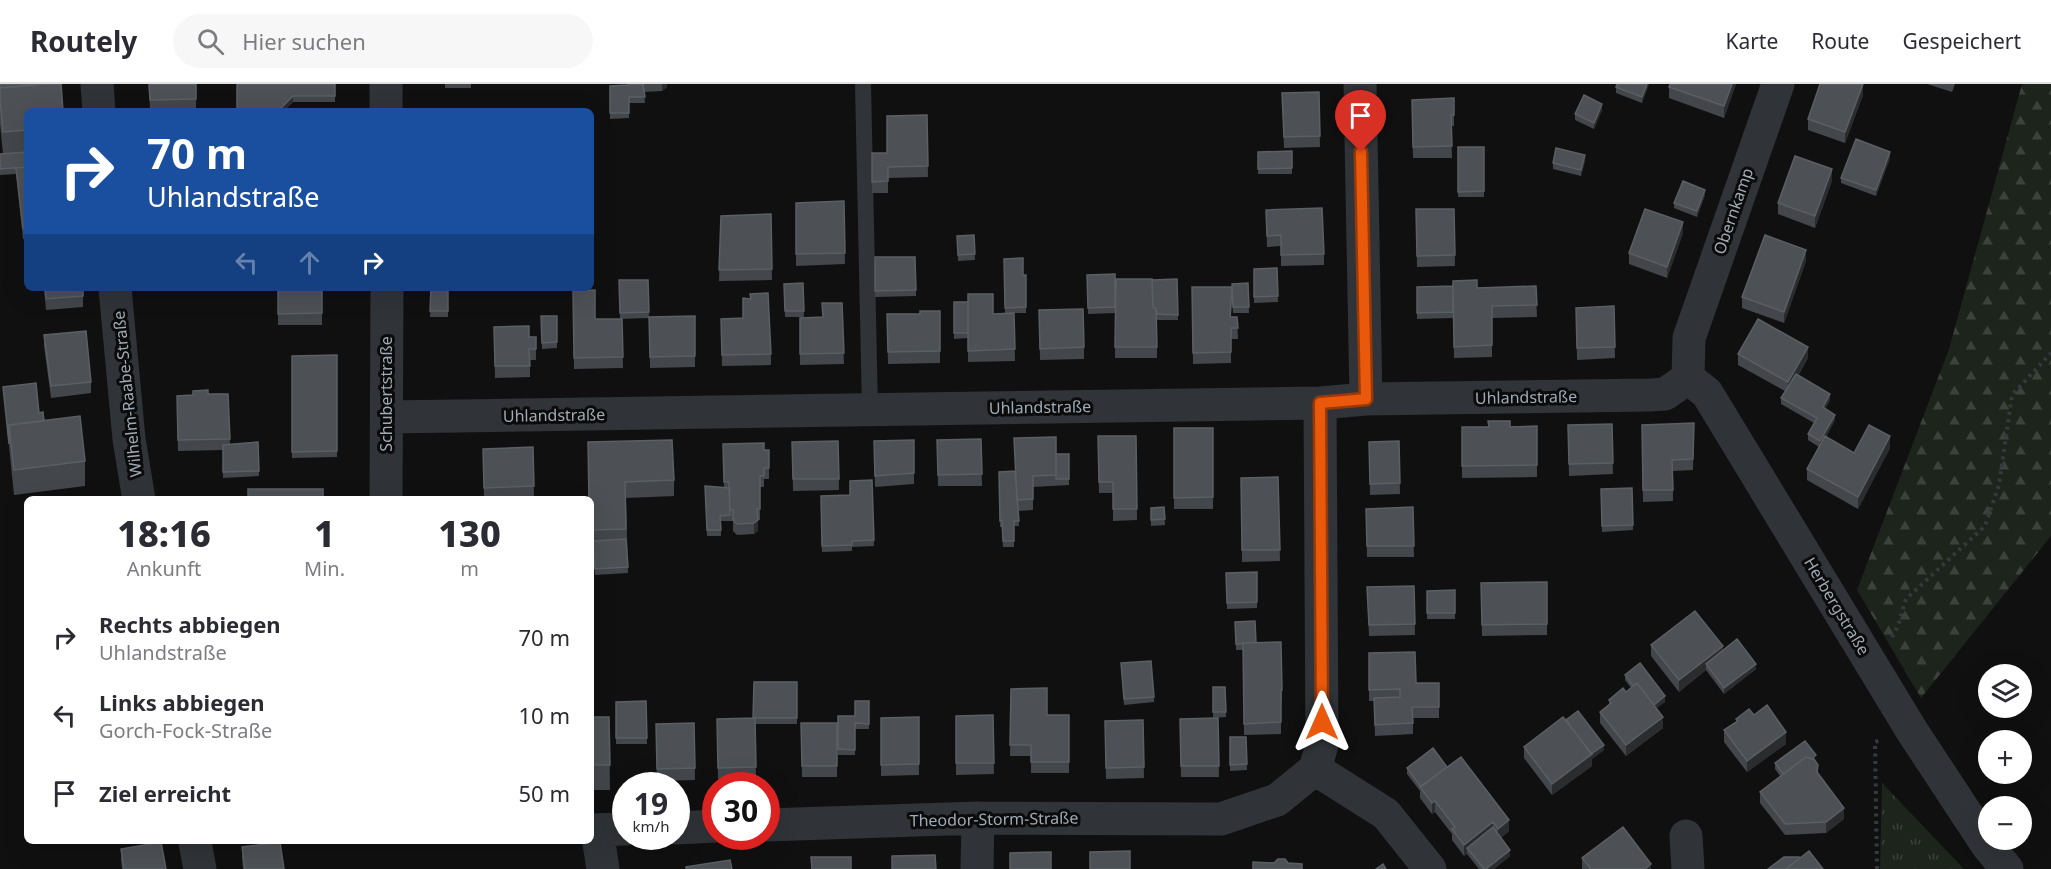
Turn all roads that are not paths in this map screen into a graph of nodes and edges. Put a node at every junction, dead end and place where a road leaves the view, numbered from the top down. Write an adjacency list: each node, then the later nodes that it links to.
1 (97, 84): 6 (street)
2 (386, 84): 7 (street)
3 (863, 84): 13 (lane)
4 (1360, 84): 11 (street)
5 (1778, 84): 10 (street, Obernkamp)
6 (99, 108)
7 (386, 108)
8 (115, 291): 15 (street, Wilhelm-Raabe-Straße)
9 (387, 291): 14 (street, Schubertstraße)
10 (1688, 378): 11 (street, Uhlandstraße); 28 (street, Herbergstraße)
11 (1366, 399): 12 (street, Uhlandstraße)
12 (1320, 403): 13 (street, Uhlandstraße); 17 (street)
13 (870, 410): 14 (street, Uhlandstraße)
14 (387, 417): 16 (street, Schubertstraße)
15 (138, 496)
16 (386, 496)
17 (1315, 769): 18 (street, Theodor-Storm-Straße); 26 (street)
18 (978, 818): 19 (street, Theodor-Storm-Straße); 25 (street)
19 (780, 825)
20 (604, 830): 24 (street)
21 (1686, 836): 27 (street)
22 (195, 844): 23 (street)
23 (200, 869)
24 (603, 869)
25 (977, 869)
26 (1430, 869)
27 (1688, 869)
28 (2007, 869)

